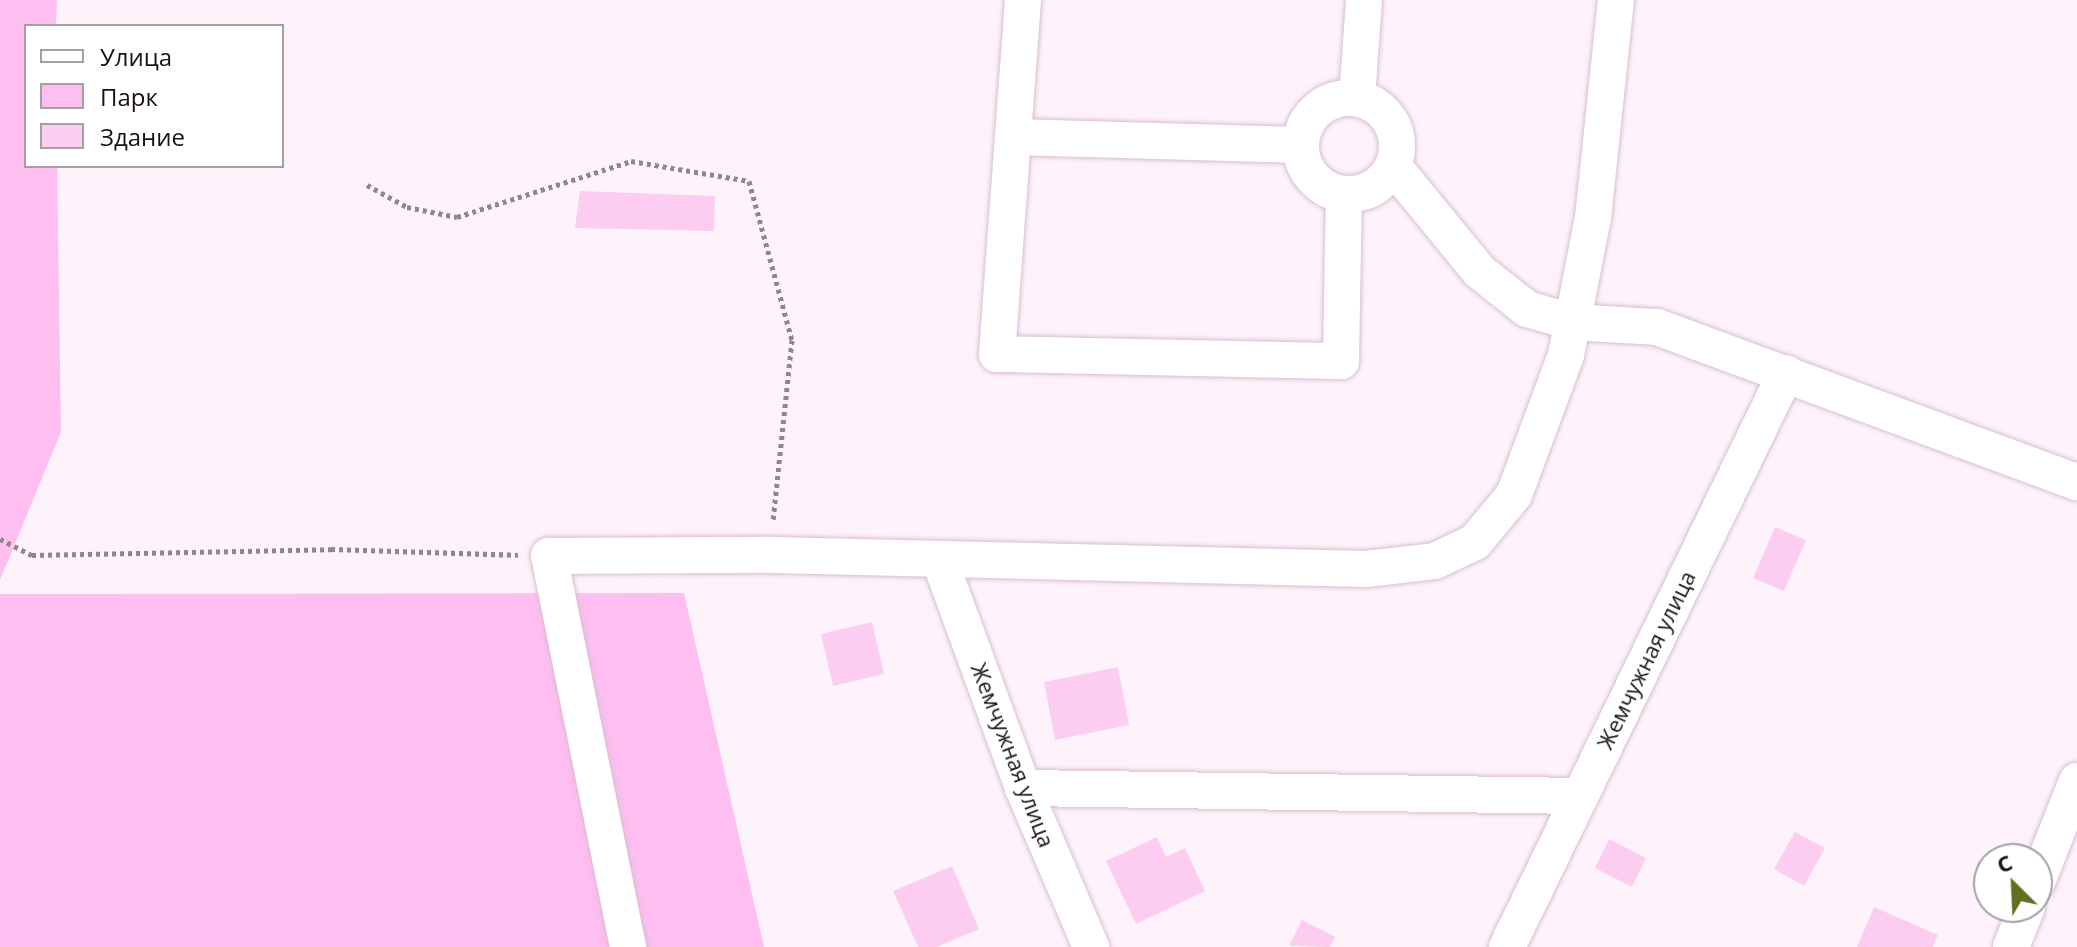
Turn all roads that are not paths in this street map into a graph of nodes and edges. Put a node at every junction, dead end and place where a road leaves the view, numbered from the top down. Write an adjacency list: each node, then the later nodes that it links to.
1 (1023, 0): 5 (street)
2 (1364, 0): 4 (street)
3 (1616, 0): 9 (street)
4 (1357, 98): 6 (street); 7 (street)
5 (1013, 137): 6 (street); 8 (street)
6 (1301, 145): 8 (street)
7 (1394, 167): 8 (street); 9 (street)
8 (1344, 195)
9 (1572, 322): 10 (street); 12 (street)
10 (1786, 373): 11 (street); 15 (street, Жемчужная улица)
11 (2077, 482)
12 (940, 561): 14 (street, Жемчужная улица); 18 (street)
13 (2077, 781): 16 (street)
14 (1023, 788): 15 (street); 19 (street, Жемчужная улица)
15 (1579, 796): 20 (street, Жемчужная улица)
16 (2052, 843)
17 (2021, 923): 21 (street)
18 (628, 947)
19 (1091, 947)
20 (1507, 947)
21 (2011, 947)

